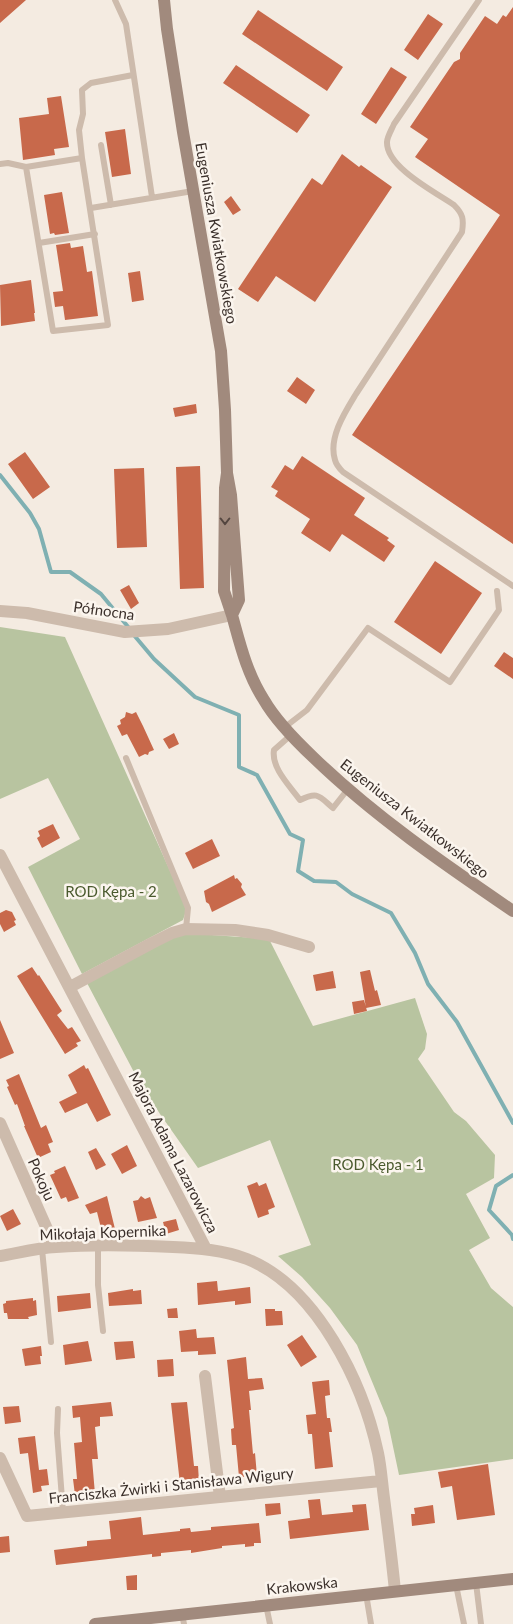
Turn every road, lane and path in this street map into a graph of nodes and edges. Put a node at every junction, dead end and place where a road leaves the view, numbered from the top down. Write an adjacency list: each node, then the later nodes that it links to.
1 (115, 0): 4 (lane)
2 (164, 0): 9 (street, Eugeniusza Kwiatkowskiego)
3 (479, 0): 15 (lane)
4 (133, 75): 6 (lane); 10 (lane)
5 (101, 146): 11 (lane)
6 (82, 158): 8 (lane); 12 (lane)
7 (0, 164): 8 (lane)
8 (26, 167): 14 (lane)
9 (194, 191): 10 (lane); 18 (street, Eugeniusza Kwiatkowskiego)
10 (152, 197): 11 (lane)
11 (111, 204): 12 (lane)
12 (91, 208): 13 (lane)
13 (95, 234): 14 (lane); 14 (lane)
14 (39, 243)
15 (513, 586)
16 (497, 591): 19 (lane)
17 (0, 611): 18 (street, Północna)
18 (232, 615): 19 (street, Eugeniusza Kwiatkowskiego)
19 (288, 731): 21 (street, Eugeniusza Kwiatkowskiego); 21 (lane)
20 (126, 758): 24 (lane)
21 (348, 789): 23 (street, Eugeniusza Kwiatkowskiego)
22 (0, 856): 26 (street, Majora Adama Lazarowicza)
23 (513, 911)
24 (186, 929): 25 (street); 26 (street)
25 (309, 947)
26 (70, 987): 31 (street, Majora Adama Lazarowicza)
27 (0, 1123): 29 (street, Pokoju)
28 (98, 1246): 29 (street, Mikołaja Kopernika); 31 (street, Mikołaja Kopernika); 33 (lane)
29 (55, 1247): 30 (street, Mikołaja Kopernika)
30 (42, 1249): 32 (street, Mikołaja Kopernika); 34 (lane)
31 (206, 1249): 39 (street, Majora Adama Lazarowicza)
32 (0, 1256)
33 (102, 1331)
34 (51, 1342)
35 (205, 1376): 40 (street)
36 (58, 1409): 41 (lane)
37 (0, 1458): 38 (street, Franciszka Żwirki i Stanisława Wigury)
38 (4, 1478): 41 (street, Franciszka Żwirki i Stanisława Wigury)
39 (381, 1481): 40 (street, Franciszka Żwirki i Stanisława Wigury); 45 (street, Majora Adama Lazarowicza)
40 (220, 1498): 41 (street, Franciszka Żwirki i Stanisława Wigury)
41 (64, 1512)
42 (512, 1582): 43 (street, Krakowska)
43 (476, 1583): 44 (street, Krakowska); 53 (lane)
44 (456, 1585): 45 (street, Krakowska); 52 (lane)
45 (395, 1591): 46 (street, Krakowska)
46 (366, 1594): 47 (street, Krakowska); 51 (lane)
47 (266, 1605): 48 (street, Krakowska); 50 (lane)
48 (183, 1619): 49 (street, Krakowska)
49 (95, 1624)
50 (270, 1624)
51 (371, 1624)
52 (464, 1624)
53 (481, 1624)

